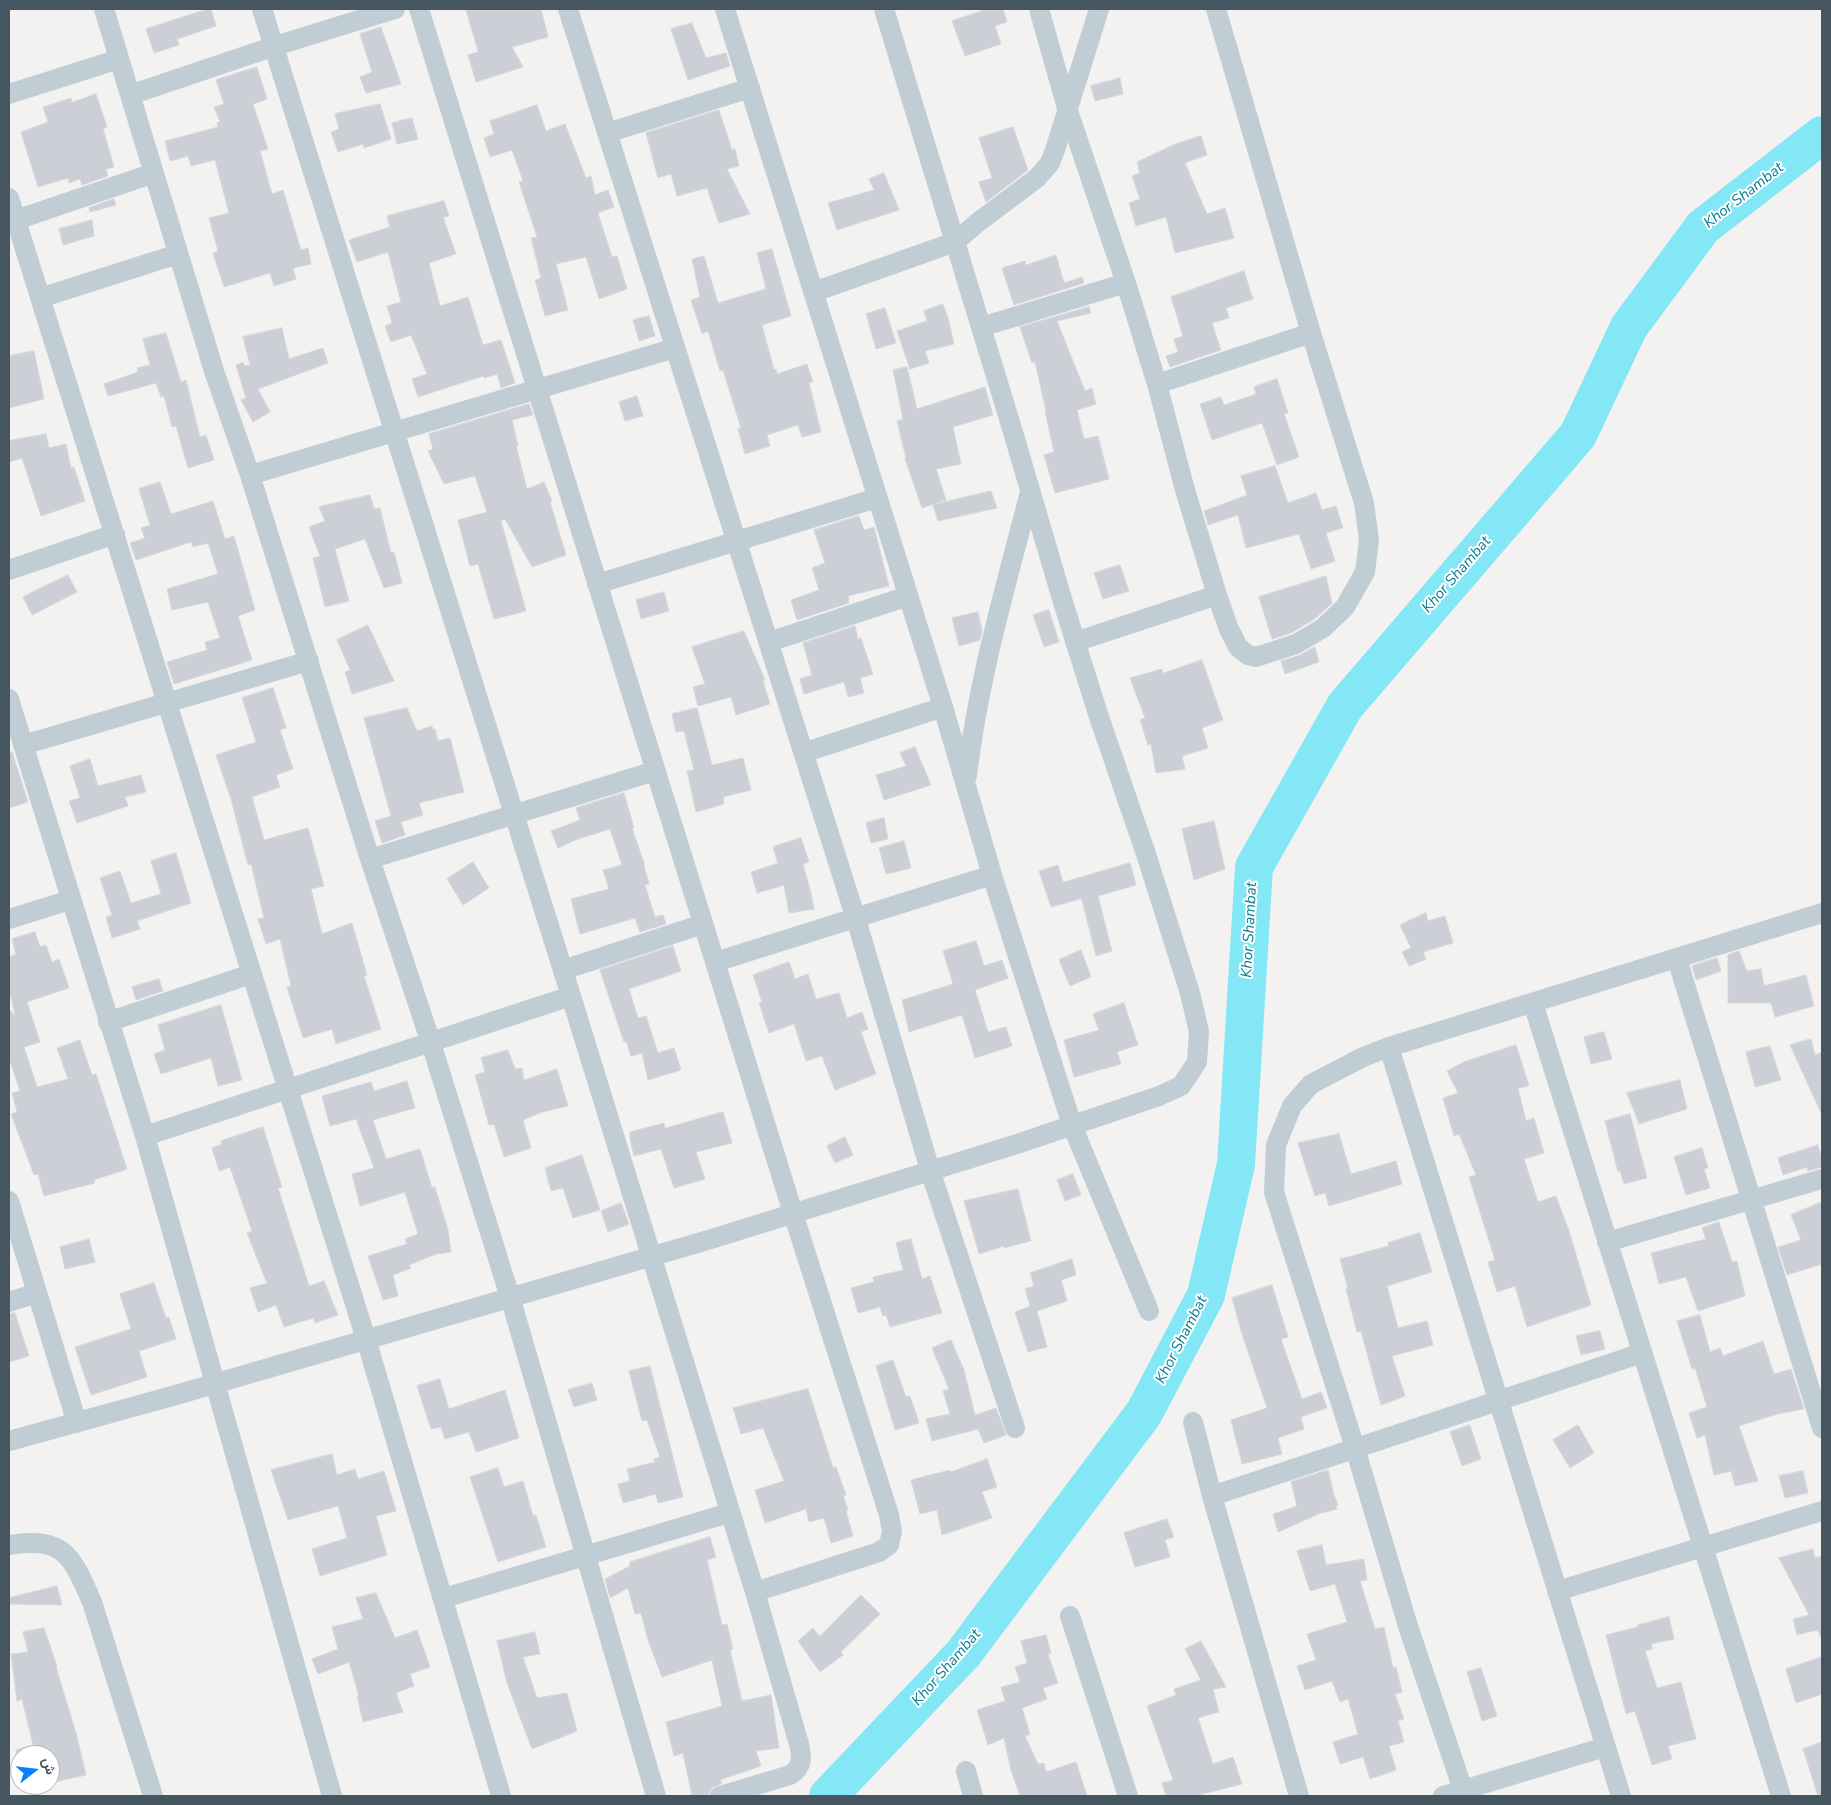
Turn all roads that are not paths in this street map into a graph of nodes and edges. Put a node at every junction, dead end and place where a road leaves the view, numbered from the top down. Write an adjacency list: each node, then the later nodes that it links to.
1 (104, 9): 12 (street)
2 (262, 9): 11 (street)
3 (396, 9): 11 (street)
4 (419, 9): 30 (street)
5 (568, 9): 17 (street)
6 (725, 9): 13 (street)
7 (884, 9): 21 (street)
8 (1039, 9): 16 (street)
9 (1099, 9): 16 (street)
10 (1216, 9): 27 (street)
11 (275, 46): 15 (street); 31 (street)
12 (119, 59): 14 (street); 15 (street)
13 (750, 88): 17 (street); 24 (street)
14 (9, 94)
15 (130, 95): 18 (street)
16 (1067, 108): 21 (street); 23 (street)
17 (608, 133): 28 (street)
18 (154, 173): 20 (street); 22 (street)
19 (9, 198): 20 (street)
20 (16, 220): 25 (street)
21 (955, 242): 24 (street); 26 (street)
22 (178, 254): 25 (street); 32 (street)
23 (1126, 283): 26 (street); 29 (street)
24 (814, 292): 34 (street)
25 (40, 298): 35 (street)
26 (981, 328): 33 (street)
27 (1311, 333): 29 (street); 39 (street)
28 (676, 348): 30 (street); 36 (street)
29 (1157, 384): 39 (street)
30 (536, 389): 31 (street); 38 (street)
31 (395, 432): 32 (street); 51 (street)
32 (250, 475): 43 (street)
33 (1030, 490): 42 (street); 50 (street)
34 (877, 498): 36 (street); 40 (street)
35 (115, 534): 37 (street); 45 (street)
36 (737, 541): 38 (street); 41 (street)
37 (9, 570)
38 (597, 584): 49 (street)
39 (1217, 595): 42 (street)
40 (908, 596): 41 (street); 46 (street)
41 (769, 642): 48 (street)
42 (1075, 642): 69 (street)
43 (309, 660): 45 (street); 52 (street)
44 (9, 700): 47 (street)
45 (166, 703): 47 (street); 62 (street)
46 (943, 707): 48 (street); 50 (street)
47 (23, 745): 54 (street)
48 (804, 753): 56 (street)
49 (656, 771): 51 (street); 58 (street)
50 (966, 785): 53 (street)
51 (515, 816): 52 (street); 61 (street)
52 (370, 859): 66 (street)
53 (992, 875): 56 (street); 69 (street)
54 (70, 900): 55 (street); 65 (street)
55 (9, 919)
56 (856, 919): 60 (street); 71 (street)
57 (1821, 919): 59 (street)
58 (702, 924): 60 (street); 61 (street)
59 (1677, 959): 64 (street); 73 (street)
60 (714, 962): 75 (street)
61 (563, 970): 63 (street)
62 (251, 974): 65 (street); 68 (street)
63 (571, 996): 66 (street); 77 (street)
64 (1533, 1003): 67 (street); 76 (street)
65 (108, 1022): 70 (street)
66 (431, 1043): 68 (street); 79 (street)
67 (1388, 1047): 85 (street); 91 (street)
68 (287, 1089): 70 (street); 82 (street)
69 (1072, 1125): 71 (street); 81 (street)
70 (145, 1136): 84 (street)
71 (930, 1170): 75 (street); 88 (street)
72 (1822, 1179): 73 (street)
73 (1751, 1200): 76 (street); 89 (street)
74 (9, 1201): 78 (street)
75 (793, 1213): 77 (street); 99 (street)
76 (1607, 1242): 83 (street)
77 (651, 1256): 79 (street); 94 (street)
78 (37, 1293): 80 (street); 87 (street)
79 (510, 1297): 82 (street); 97 (street)
80 (9, 1302)
81 (1149, 1311)
82 (366, 1339): 84 (street); 100 (street)
83 (1642, 1353): 85 (street); 96 (street)
84 (215, 1384): 87 (street); 106 (street)
85 (1498, 1400): 91 (street); 98 (street)
86 (1192, 1422): 92 (street)
87 (77, 1423): 90 (street)
88 (1015, 1428)
89 (1822, 1428)
90 (9, 1441)
91 (1355, 1448): 92 (street); 104 (street)
92 (1212, 1496): 112 (street)
93 (1822, 1511): 96 (street)
94 (729, 1513): 97 (street); 99 (street)
95 (9, 1545): 105 (street)
96 (1703, 1548): 98 (street); 115 (street)
97 (585, 1555): 100 (street); 108 (street)
98 (1557, 1591): 102 (street)
99 (755, 1592): 109 (street)
100 (444, 1598): 107 (street)
101 (1070, 1616): 111 (street)
102 (1605, 1747): 104 (street); 114 (street)
103 (966, 1771): 110 (street)
104 (1464, 1793): 113 (street)
105 (153, 1796)
106 (332, 1796)
107 (501, 1796)
108 (656, 1796)
109 (720, 1796)
110 (973, 1796)
111 (1128, 1796)
112 (1299, 1796)
113 (1443, 1796)
114 (1620, 1796)
115 (1781, 1796)

